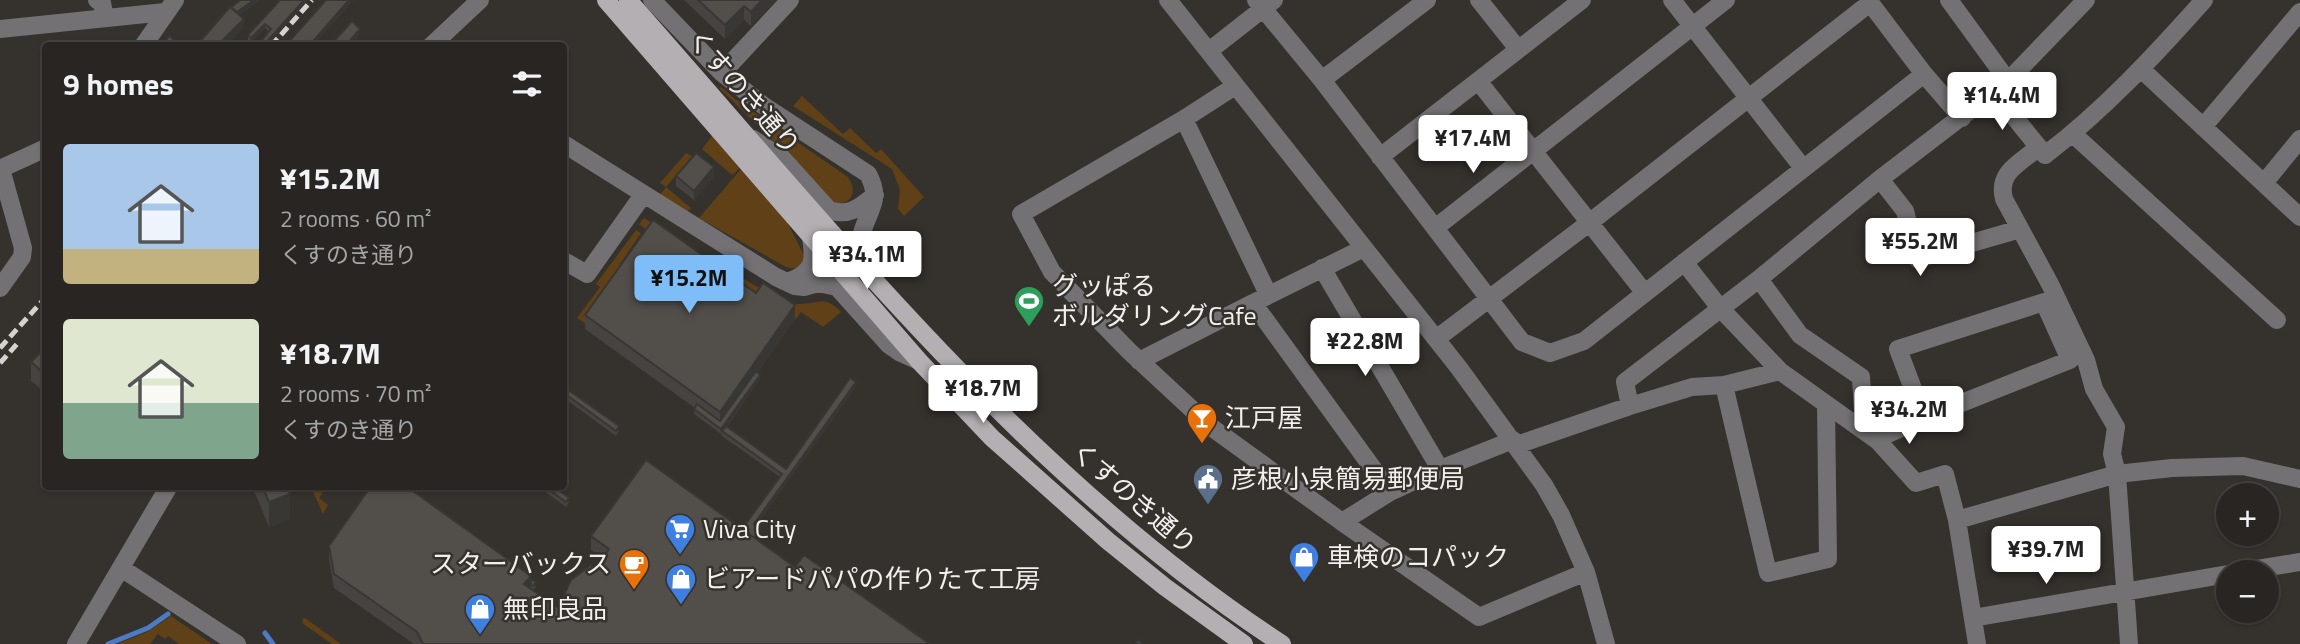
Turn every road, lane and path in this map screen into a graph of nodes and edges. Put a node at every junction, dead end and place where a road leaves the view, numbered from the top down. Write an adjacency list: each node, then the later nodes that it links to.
1 (97, 0): 20 (street)
2 (480, 0): 24 (street)
3 (606, 0): 36 (main road, くすのき通り)
4 (628, 0): 36 (main road, くすのき通り)
5 (652, 0): 28 (street)
6 (790, 0): 28 (street)
7 (1168, 0): 26 (street)
8 (1427, 0): 30 (street)
9 (1479, 0): 25 (street)
10 (1582, 0): 25 (street)
11 (1672, 0): 21 (street)
12 (1726, 0): 21 (street)
13 (1948, 0): 33 (street)
14 (2086, 0): 33 (street)
15 (2204, 0): 27 (street)
16 (1869, 1): 29 (street); 34 (street)
17 (1264, 3): 26 (street); 30 (street)
18 (170, 6): 20 (street); 23 (street)
19 (2300, 12): 38 (street)
20 (105, 18): 22 (street)
21 (1693, 27): 34 (street); 45 (street)
22 (0, 29)
23 (146, 42)
24 (435, 42)
25 (1518, 49): 31 (street)
26 (1209, 51): 32 (street)
27 (2142, 70): 38 (street); 39 (street)
28 (722, 73): 52 (street)
29 (1924, 74): 35 (street); 47 (street)
30 (1322, 80): 46 (street)
31 (1479, 82): 45 (street); 46 (street)
32 (1235, 86): 37 (street); 58 (street)
33 (2001, 87): 35 (street); 43 (street)
34 (1748, 97): 47 (street); 54 (street)
35 (1962, 118): 49 (street)
36 (722, 119): 40 (main road, くすのき通り); 57 (main road, くすのき通り)
37 (1184, 119): 67 (street); 73 (street)
38 (2203, 127): 50 (street)
39 (2073, 134): 43 (street); 70 (street)
40 (748, 136): 52 (street); 61 (main road, くすのき通り)
41 (2300, 139): 50 (street)
42 (567, 147): 51 (street)
43 (2039, 147): 56 (street)
44 (42, 150): 48 (street)
45 (1534, 151): 54 (street); 55 (street)
46 (1380, 157): 55 (street)
47 (1803, 168): 59 (street)
48 (0, 169): 65 (street)
49 (1880, 179): 56 (street); 63 (street)
50 (2264, 183): 53 (street)
51 (643, 195): 60 (street); 64 (street)
52 (875, 195): 61 (street)
53 (2300, 217)
54 (1589, 223): 66 (street); 68 (street)
55 (1435, 228): 68 (street)
56 (2020, 229): 82 (street)
57 (810, 232): 64 (street); 72 (main road, くすのき通り)
58 (1364, 248): 62 (street); 71 (street)
59 (1684, 262): 66 (street); 69 (street)
60 (567, 263)
61 (863, 266): 98 (main road, くすのき通り)
62 (1322, 268): 67 (street); 81 (street)
63 (1759, 279): 69 (street); 79 (street)
64 (788, 282): 72 (street)
65 (0, 288)
66 (1644, 292): 68 (street)
67 (1260, 298): 73 (street); 85 (street)
68 (1490, 300): 71 (street)
69 (1720, 308): 74 (street); 77 (street)
70 (2277, 320)
71 (1436, 339): 80 (street)
72 (919, 361): 97 (main road, くすのき通り)
73 (1139, 361): 87 (street)
74 (1780, 371): 75 (street); 76 (street)
75 (1724, 385): 76 (street); 77 (street)
76 (1826, 405): 79 (street)
77 (1630, 406): 80 (street)
78 (1924, 418): 78 (street); 79 (street)
79 (1871, 436): 86 (street)
80 (1515, 443): 81 (street); 91 (street)
81 (1440, 469): 85 (street)
82 (2117, 474): 83 (street); 86 (street); 93 (street)
83 (2300, 479)
84 (167, 490): 90 (street)
85 (1390, 492): 87 (street)
86 (1957, 520): 94 (street)
87 (1342, 522): 91 (street)
88 (2300, 562): 89 (street)
89 (2279, 565)
90 (121, 568): 95 (street); 96 (street)
91 (1586, 572): 99 (street)
92 (2216, 576): 93 (street)
93 (2126, 592): 94 (street); 101 (street)
94 (1973, 618): 100 (street)
95 (76, 644)
96 (237, 644)
97 (1244, 644)
98 (1282, 644)
99 (1606, 644)
100 (1977, 644)
101 (2129, 644)

